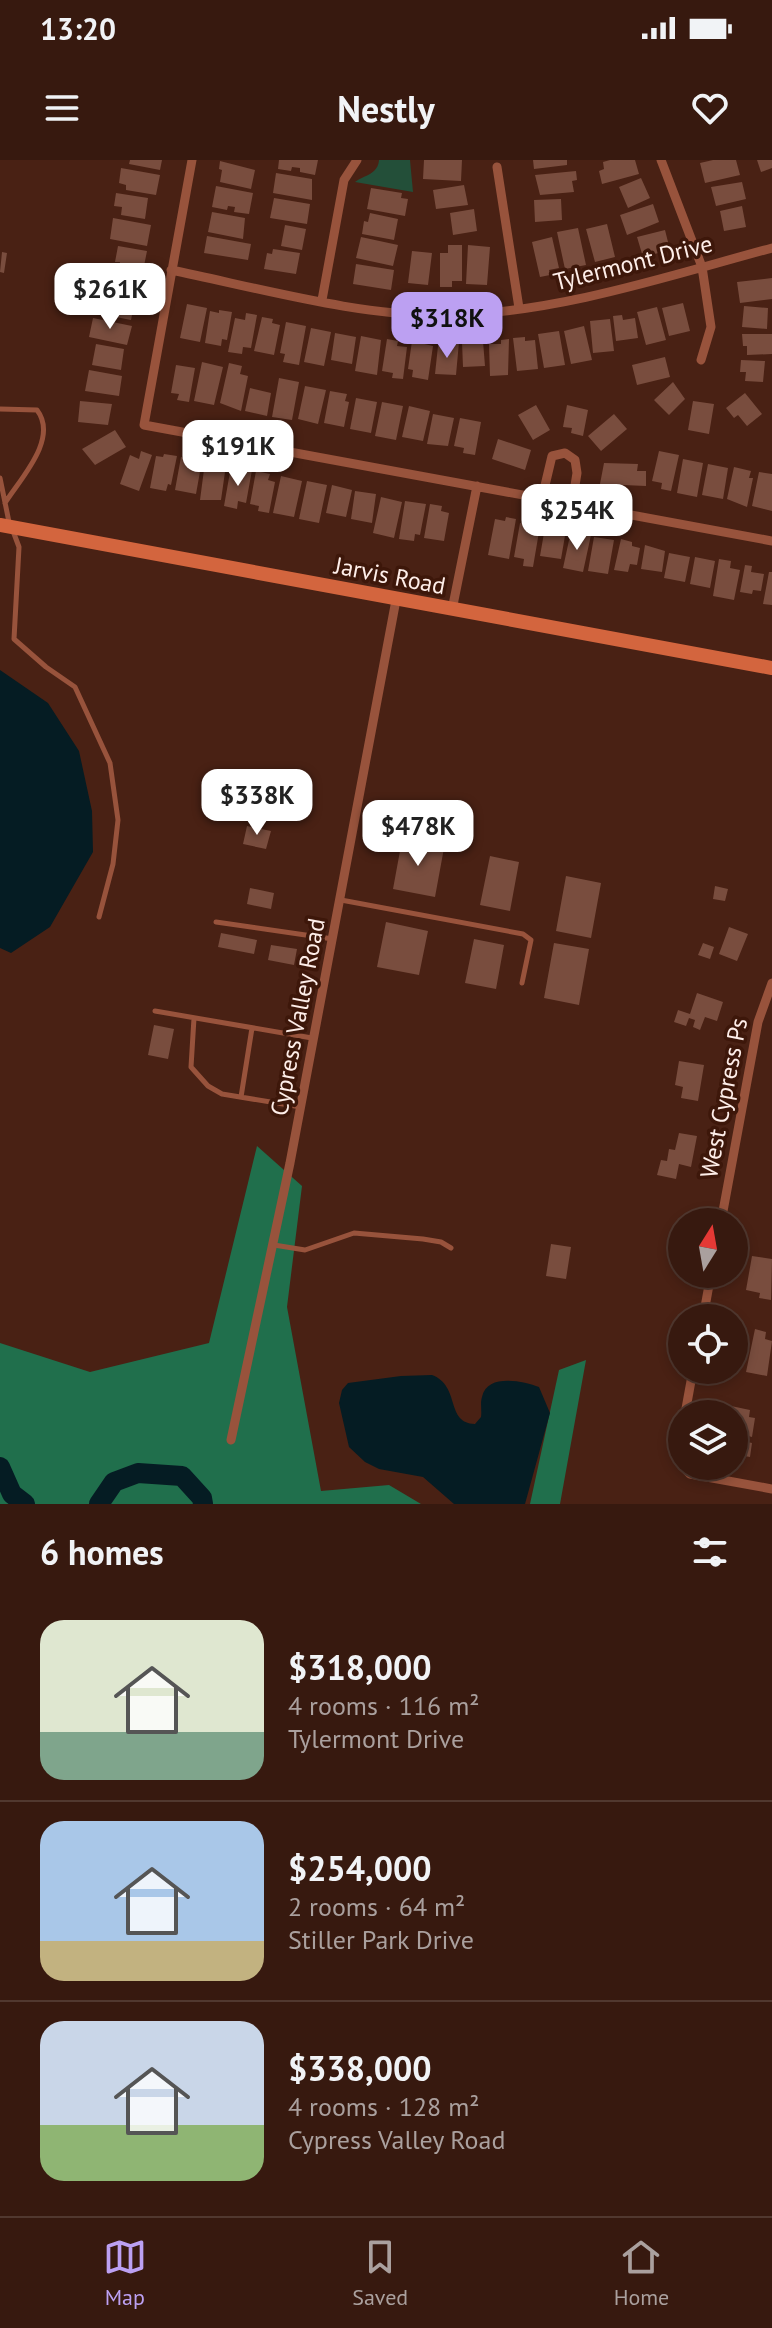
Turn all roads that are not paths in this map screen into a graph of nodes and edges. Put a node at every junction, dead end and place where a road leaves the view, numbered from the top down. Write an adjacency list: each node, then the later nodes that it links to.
1 (192, 160): 7 (street)
2 (357, 160): 8 (street)
3 (661, 160): 6 (street)
4 (497, 167): 9 (street)
5 (772, 248): 6 (street, Tylermont Drive)
6 (702, 267): 9 (street, Tylermont Drive); 10 (street)
7 (171, 270): 8 (street, Tylermont Drive); 13 (street)
8 (322, 300): 9 (street, Tylermont Drive)
9 (519, 308)
10 (701, 360)
11 (0, 409): 15 (lane)
12 (0, 478): 15 (lane)
13 (477, 486): 14 (street); 20 (street)
14 (542, 498): 16 (street); 16 (street)
15 (5, 504): 17 (lane)
16 (572, 504): 18 (street)
17 (6, 526): 19 (street, Jarvis Road); 23 (lane)
18 (772, 541)
19 (396, 600): 20 (street, Jarvis Road); 22 (street, Cypress Valley Road)
20 (452, 610): 21 (street, Jarvis Road)
21 (772, 668)
22 (341, 900): 25 (street, Cypress Valley Road); 26 (lane)
23 (99, 917)
24 (216, 922): 25 (lane)
25 (334, 939): 31 (street, Cypress Valley Road)
26 (522, 983)
27 (772, 983): 34 (street, West Cypress Ps)
28 (155, 1011): 29 (lane)
29 (194, 1018): 30 (lane); 32 (lane)
30 (252, 1028): 31 (lane); 32 (lane)
31 (313, 1038): 33 (street, Cypress Valley Road)
32 (241, 1097): 33 (lane)
33 (301, 1107): 35 (street, Cypress Valley Road)
34 (724, 1208)
35 (273, 1245): 36 (lane); 37 (street, Cypress Valley Road)
36 (451, 1248)
37 (231, 1440)
38 (722, 1480): 39 (street)
39 (769, 1489)

